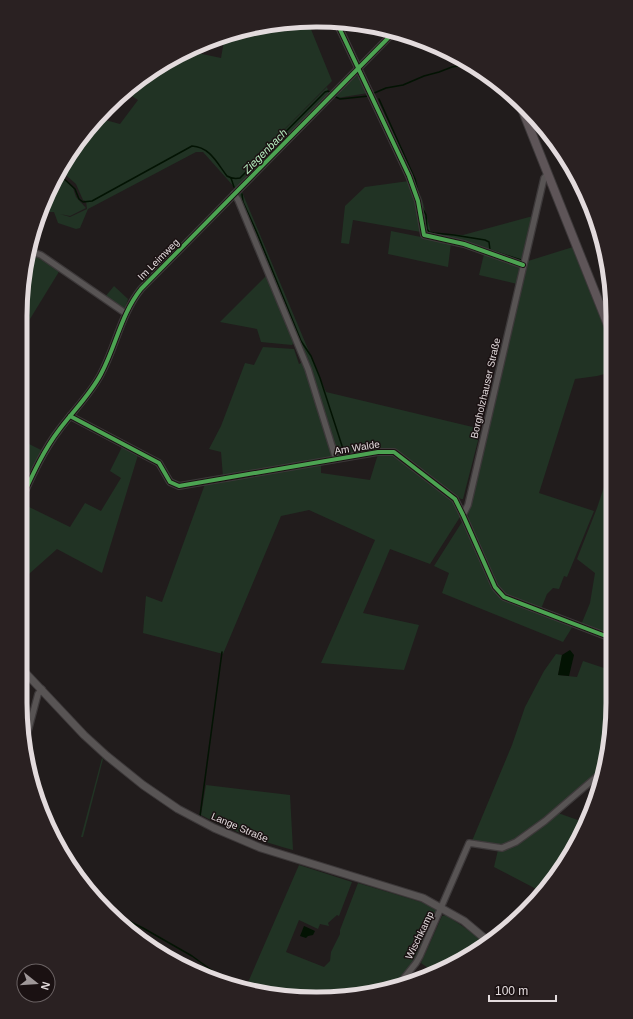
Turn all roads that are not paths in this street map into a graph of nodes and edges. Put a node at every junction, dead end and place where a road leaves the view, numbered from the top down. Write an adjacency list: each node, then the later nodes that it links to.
1 (340, 28): 3 (street)
2 (389, 37): 3 (street, Im Leimweg)
3 (359, 67): 6 (street, Im Leimweg); 8 (street)
4 (525, 116): 5 (main road)
5 (548, 174): 8 (street, Borgholzhauser Straße); 10 (main road)
6 (234, 194): 9 (street, Im Leimweg); 12 (street)
7 (35, 253): 9 (street)
8 (523, 265): 14 (street, Borgholzhauser Straße)
9 (125, 313): 11 (street, Im Leimweg)
10 (606, 319)
11 (70, 416): 12 (street, Am Walde); 13 (street, Im Leimweg)
12 (336, 459): 14 (street, Am Walde)
13 (27, 488)
14 (463, 515): 15 (street, Am Walde)
15 (606, 636)
16 (27, 674): 17 (street, Lange Straße)
17 (42, 689): 18 (street); 20 (street, Lange Straße)
18 (28, 730)
19 (596, 777): 20 (street, Wischkamp)
20 (442, 907): 21 (street, Lange Straße); 22 (street, Wischkamp)
21 (484, 938)
22 (403, 979)

